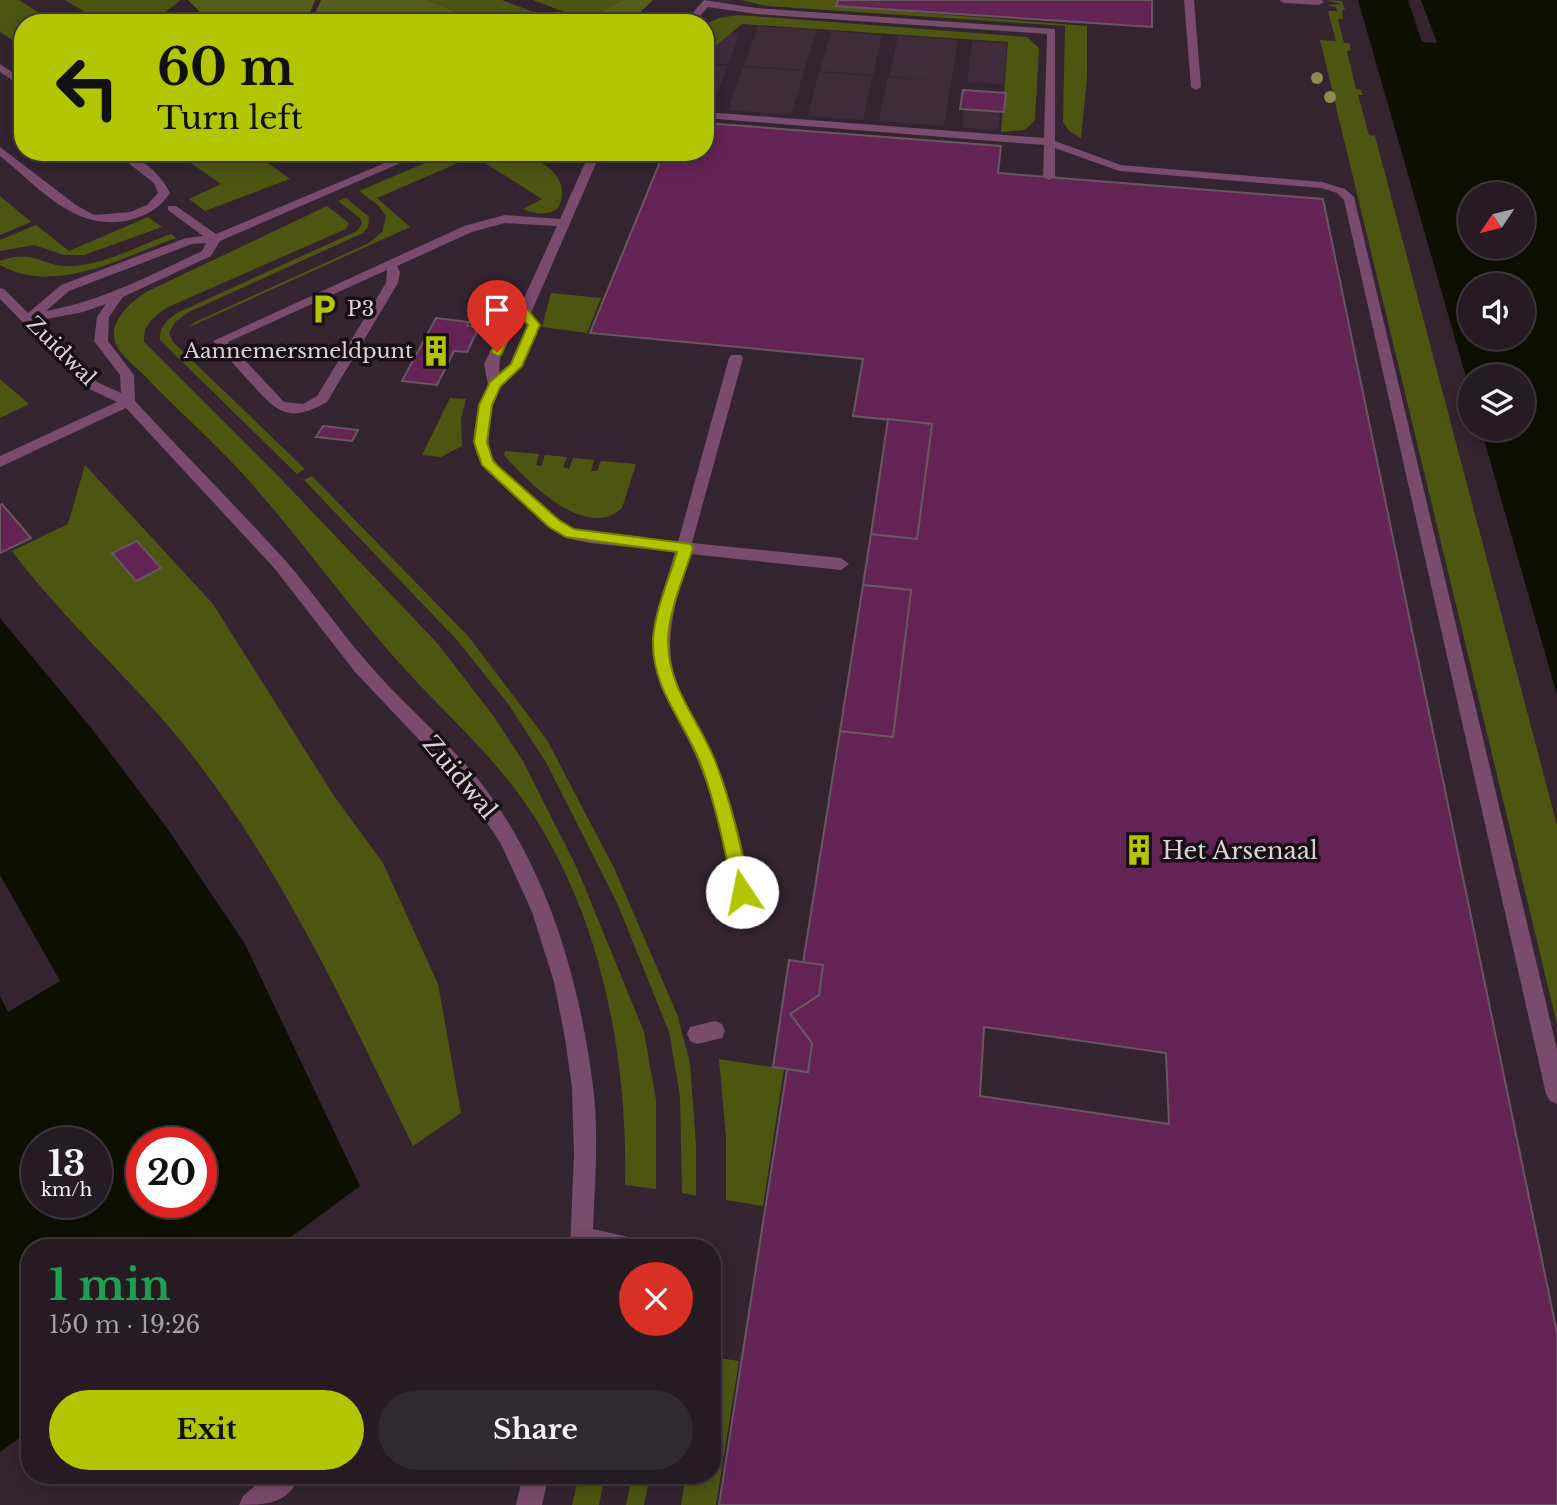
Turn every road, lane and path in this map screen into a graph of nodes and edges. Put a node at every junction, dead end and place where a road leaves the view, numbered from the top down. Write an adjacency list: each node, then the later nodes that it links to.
1 (1189, 0): 5 (street)
2 (1284, 0): 4 (street)
3 (708, 2): 7 (street)
4 (1319, 2)
5 (1196, 87)
6 (714, 116): 7 (street)
7 (1049, 142): 14 (street); 30 (street)
8 (0, 150): 9 (street)
9 (14, 161)
10 (14, 161): 11 (street)
11 (131, 161)
12 (401, 161): 17 (street)
13 (591, 161): 16 (street)
14 (1049, 177)
15 (172, 208): 17 (street)
16 (565, 223): 18 (street); 21 (street)
17 (215, 239): 20 (street); 22 (street)
18 (389, 263): 18 (street)
19 (0, 292): 22 (street, Zuidwal)
20 (120, 294): 22 (street); 25 (street, Zuidwal)
21 (524, 313): 24 (street); 24 (street)
22 (29, 318): 25 (street, Zuidwal)
23 (736, 358): 27 (street)
24 (495, 385): 27 (street)
25 (128, 402): 26 (street); 31 (street, Zuidwal)
26 (0, 462)
27 (686, 548): 28 (street); 29 (street)
28 (841, 564)
29 (742, 892)
30 (1557, 1094)
31 (581, 1239)
32 (277, 1484): 34 (street)
33 (534, 1484): 35 (street)
34 (252, 1505)
35 (529, 1505)

